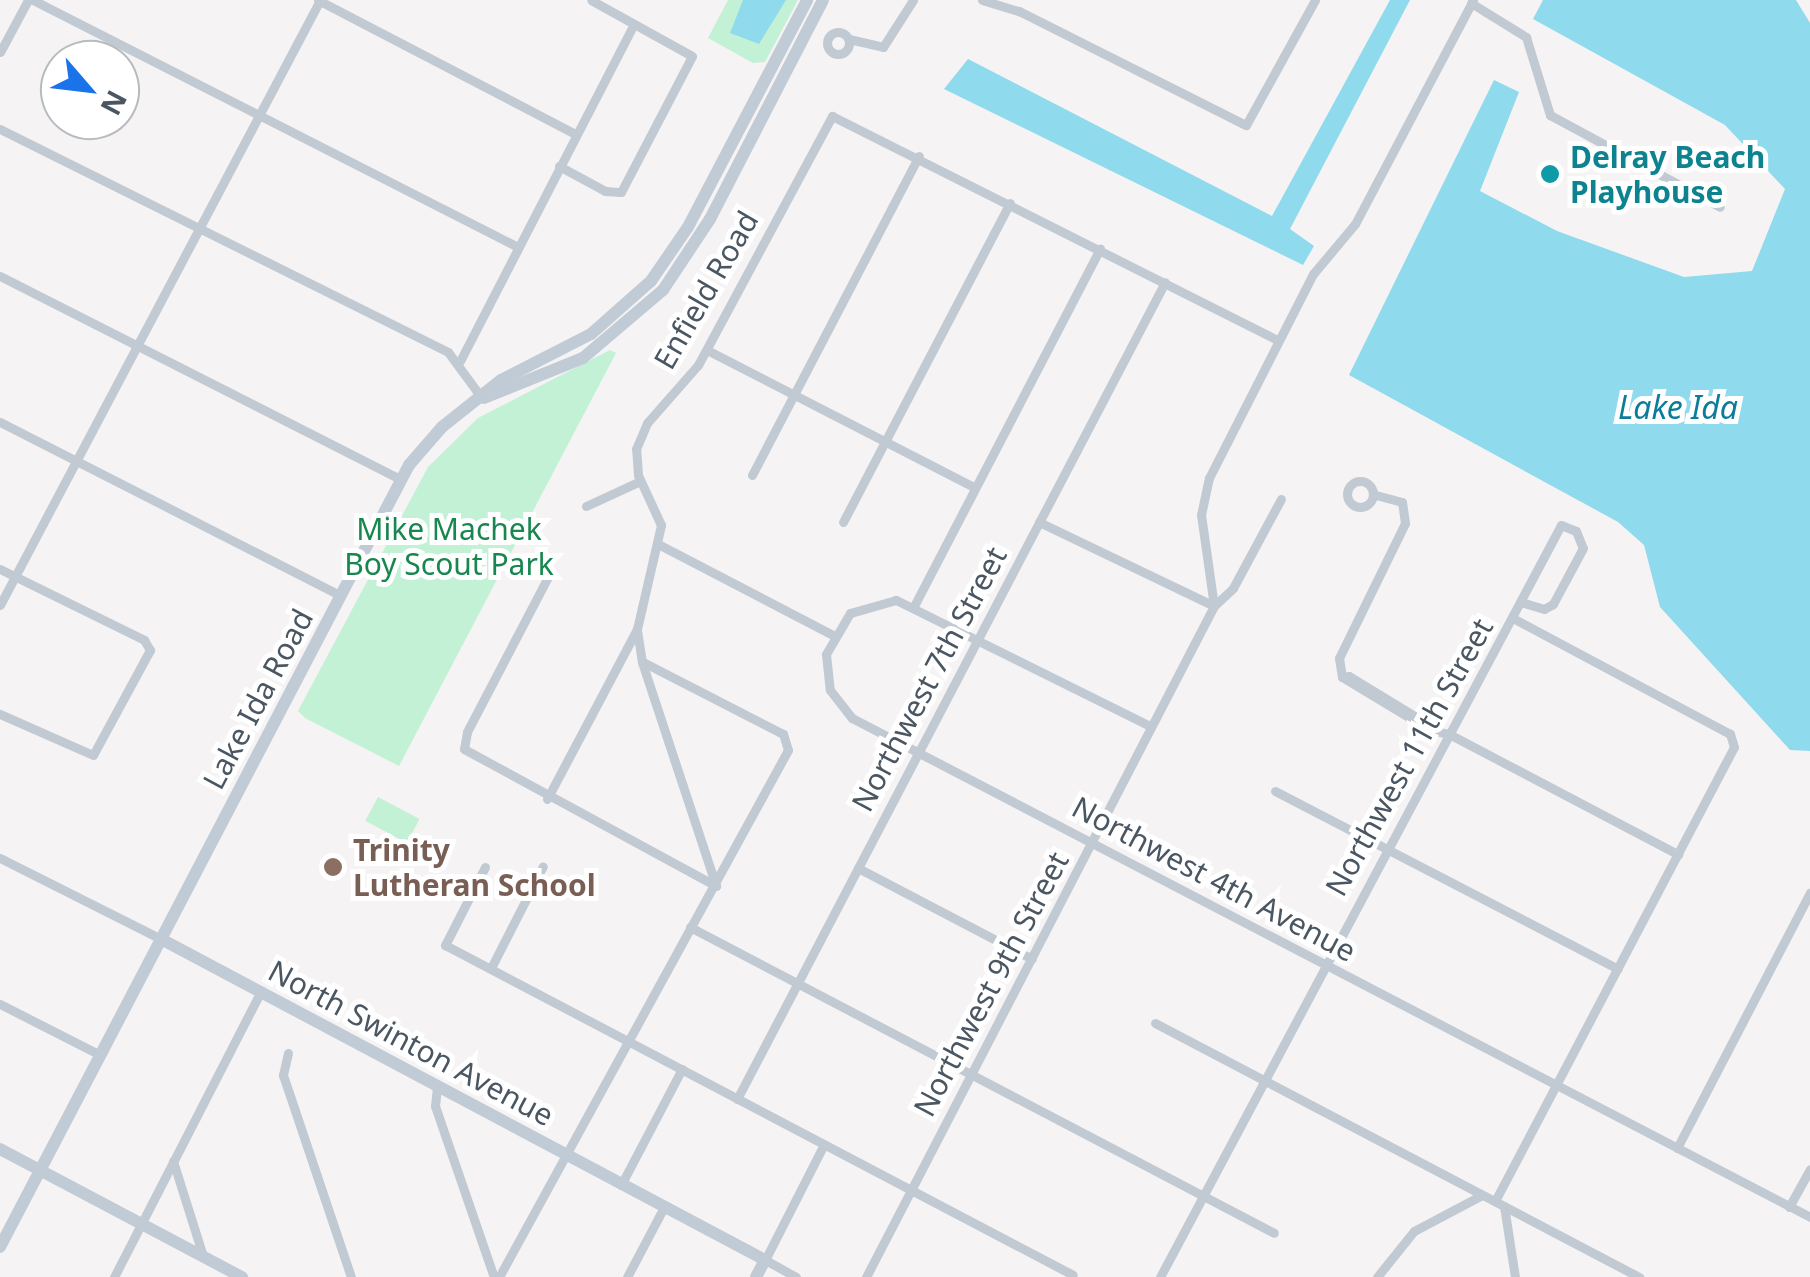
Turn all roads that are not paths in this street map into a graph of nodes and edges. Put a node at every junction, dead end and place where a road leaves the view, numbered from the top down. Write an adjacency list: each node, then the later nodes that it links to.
1 (30, 0): 12 (street); 15 (street)
2 (319, 0): 15 (street); 17 (street)
3 (591, 0): 10 (street)
4 (807, 0): 13 (street, Lake Ida Road)
5 (823, 0): 14 (street, Lake Ida Road)
6 (913, 0): 11 (street)
7 (982, 0): 8 (street)
8 (1315, 0)
9 (1472, 2): 21 (street); 28 (street)
10 (633, 26): 17 (street); 19 (street)
11 (848, 39)
12 (0, 52)
13 (766, 78): 14 (street); 23 (street, Lake Ida Road)
14 (770, 104): 23 (street, Lake Ida Road)
15 (259, 116): 22 (street); 24 (street)
16 (0, 129): 22 (street)
17 (575, 134): 19 (street)
18 (919, 156): 20 (street); 30 (street, Enfield Road); 32 (street)
19 (559, 166): 24 (street)
20 (1010, 203): 25 (street); 35 (street)
21 (1720, 207)
22 (200, 228): 29 (street); 31 (street)
23 (694, 231): 33 (street, Lake Ida Road)
24 (518, 247): 31 (street)
25 (1100, 249): 27 (street); 40 (street)
26 (0, 276): 29 (street)
27 (1164, 282): 28 (street); 45 (street, Northwest 7th Street)
28 (1278, 340): 54 (street)
29 (137, 346): 36 (street); 38 (street)
30 (707, 350): 32 (street); 39 (street, Enfield Road)
31 (460, 362): 33 (street)
32 (795, 394): 35 (street); 37 (street)
33 (482, 398): 38 (street, Lake Ida Road)
34 (0, 422): 36 (street)
35 (885, 441): 40 (street); 44 (street)
36 (76, 461): 49 (street); 50 (street)
37 (752, 475)
38 (400, 479): 50 (street, Lake Ida Road)
39 (640, 481): 43 (street); 46 (street, Enfield Road)
40 (975, 488): 53 (street)
41 (1373, 494): 62 (street)
42 (1280, 499): 54 (street, Northwest 9th Street)
43 (586, 506)
44 (842, 522)
45 (1039, 522): 54 (street); 58 (street, Northwest 7th Street)
46 (658, 544): 56 (street, Enfield Road); 57 (street)
47 (0, 569): 49 (street)
48 (550, 574): 65 (street)
49 (15, 577): 52 (street); 60 (street)
50 (340, 594): 76 (street, Lake Ida Road)
51 (1521, 602): 51 (street, Northwest 11th Street); 55 (street, Northwest 11th Street)
52 (0, 605)
53 (914, 606): 57 (street); 58 (street)
54 (1214, 606): 61 (street, Northwest 9th Street)
55 (1513, 618): 62 (street, Northwest 11th Street); 68 (street)
56 (637, 629): 59 (street, Enfield Road); 65 (street)
57 (833, 635): 63 (street, Northwest 4th Avenue)
58 (979, 637): 61 (street); 63 (street, Northwest 7th Street)
59 (642, 662): 73 (street, Enfield Road); 73 (street)
60 (0, 714)
61 (1150, 726): 66 (street, Northwest 9th Street)
62 (1444, 732): 67 (street, Northwest 11th Street); 68 (street)
63 (918, 752): 66 (street, Northwest 4th Avenue); 72 (street, Northwest 7th Street)
64 (1275, 791): 67 (street)
65 (547, 799): 73 (street)
66 (1093, 844): 77 (street, Northwest 9th Street); 78 (street, Northwest 4th Avenue)
67 (1386, 848): 78 (street, Northwest 11th Street); 80 (street)
68 (1678, 854): 80 (street)
69 (0, 858): 76 (street, North Swinton Avenue)
70 (543, 866): 79 (street)
71 (485, 867): 79 (street)
72 (858, 868): 77 (street); 81 (street, Northwest 7th Street)
73 (716, 886): 75 (street)
74 (1810, 892): 95 (street)
75 (690, 926): 81 (street); 85 (street)
76 (160, 939): 82 (street, North Swinton Avenue); 87 (street, Lake Ida Road)
77 (1032, 959): 89 (street, Northwest 9th Street)
78 (1324, 966): 90 (street, Northwest 11th Street); 91 (street, Northwest 4th Avenue)
79 (491, 968): 85 (street)
80 (1618, 968): 91 (street)
81 (798, 983): 89 (street); 93 (street, Northwest 7th Street)
82 (262, 991): 92 (street, North Swinton Avenue); 98 (street)
83 (0, 1004): 87 (street)
84 (1155, 1023): 90 (street)
85 (628, 1042): 88 (street); 97 (street)
86 (288, 1054): 117 (street)
87 (100, 1055): 99 (street, Lake Ida Road)
88 (682, 1069): 93 (street); 101 (street)
89 (972, 1075): 102 (street, Northwest 9th Street); 104 (street)
90 (1264, 1080): 103 (street); 104 (street, Northwest 11th Street)
91 (1556, 1086): 95 (street, Northwest 4th Avenue); 105 (street)
92 (437, 1087): 97 (street, North Swinton Avenue); 118 (street)
93 (738, 1099): 94 (street)
94 (824, 1144): 102 (street); 113 (street)
95 (1676, 1148): 107 (street, Northwest 4th Avenue)
96 (0, 1149): 99 (street)
97 (565, 1155): 101 (street, North Swinton Avenue); 118 (street)
98 (173, 1161): 109 (street); 112 (street)
99 (40, 1170): 109 (street); 111 (street, Lake Ida Road)
100 (1810, 1170): 107 (street)
101 (622, 1184): 106 (street, North Swinton Avenue)
102 (911, 1190): 114 (street); 122 (street, Northwest 9th Street)
103 (1483, 1195): 105 (street); 124 (street)
104 (1203, 1196): 110 (street); 123 (street, Northwest 11th Street)
105 (1500, 1204): 125 (street); 126 (street)
106 (664, 1207): 113 (street, North Swinton Avenue); 119 (street)
107 (1790, 1207): 108 (street, Northwest 4th Avenue)
108 (1810, 1218)
109 (140, 1223): 112 (street); 115 (street)
110 (1274, 1233)
111 (0, 1247)
112 (203, 1256): 116 (street)
113 (764, 1260): 120 (street); 121 (street, North Swinton Avenue)
114 (1073, 1275)
115 (114, 1277)
116 (241, 1277)
117 (350, 1277)
118 (496, 1277)
119 (627, 1277)
120 (756, 1277)
121 (796, 1277)
122 (866, 1277)
123 (1160, 1277)
124 (1377, 1277)
125 (1515, 1277)
126 (1639, 1277)

